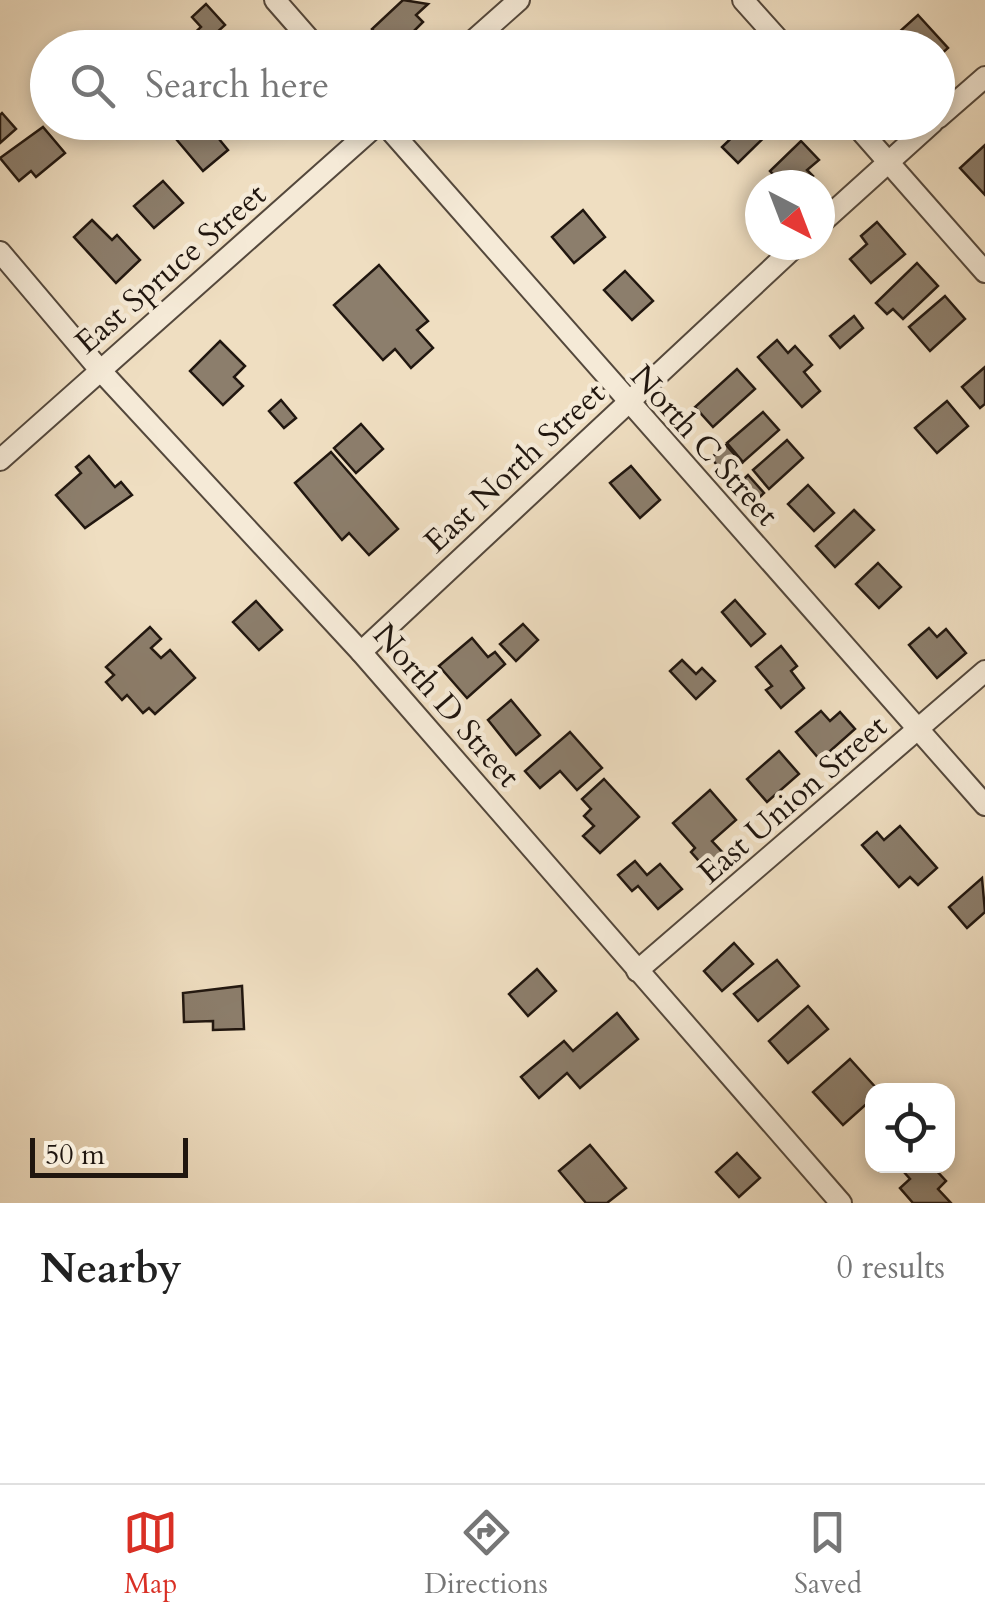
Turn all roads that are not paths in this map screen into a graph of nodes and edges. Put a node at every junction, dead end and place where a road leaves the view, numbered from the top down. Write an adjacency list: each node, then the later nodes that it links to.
1 (275, 0): 4 (street)
2 (519, 0): 5 (street)
3 (743, 0): 6 (street)
4 (301, 30)
5 (485, 30)
6 (770, 30)
7 (985, 77): 8 (street)
8 (955, 103)
9 (362, 140): 18 (street, East Spruce Street)
10 (398, 140): 19 (street, North C Street)
11 (869, 140): 13 (street)
12 (912, 140): 13 (street)
13 (888, 161): 14 (street); 17 (street)
14 (835, 210)
15 (0, 252): 18 (street, North D Street)
16 (781, 260): 19 (street, East North Street)
17 (985, 272)
18 (100, 370): 20 (street, East Spruce Street); 21 (street, North D Street)
19 (626, 403): 21 (street, East North Street); 23 (street, North C Street)
20 (0, 460)
21 (362, 652): 25 (street, North D Street)
22 (985, 671): 23 (street, East Union Street)
23 (919, 730): 24 (street, North C Street); 25 (street, East Union Street)
24 (985, 805)
25 (637, 972): 26 (street, North D Street)
26 (841, 1203)

